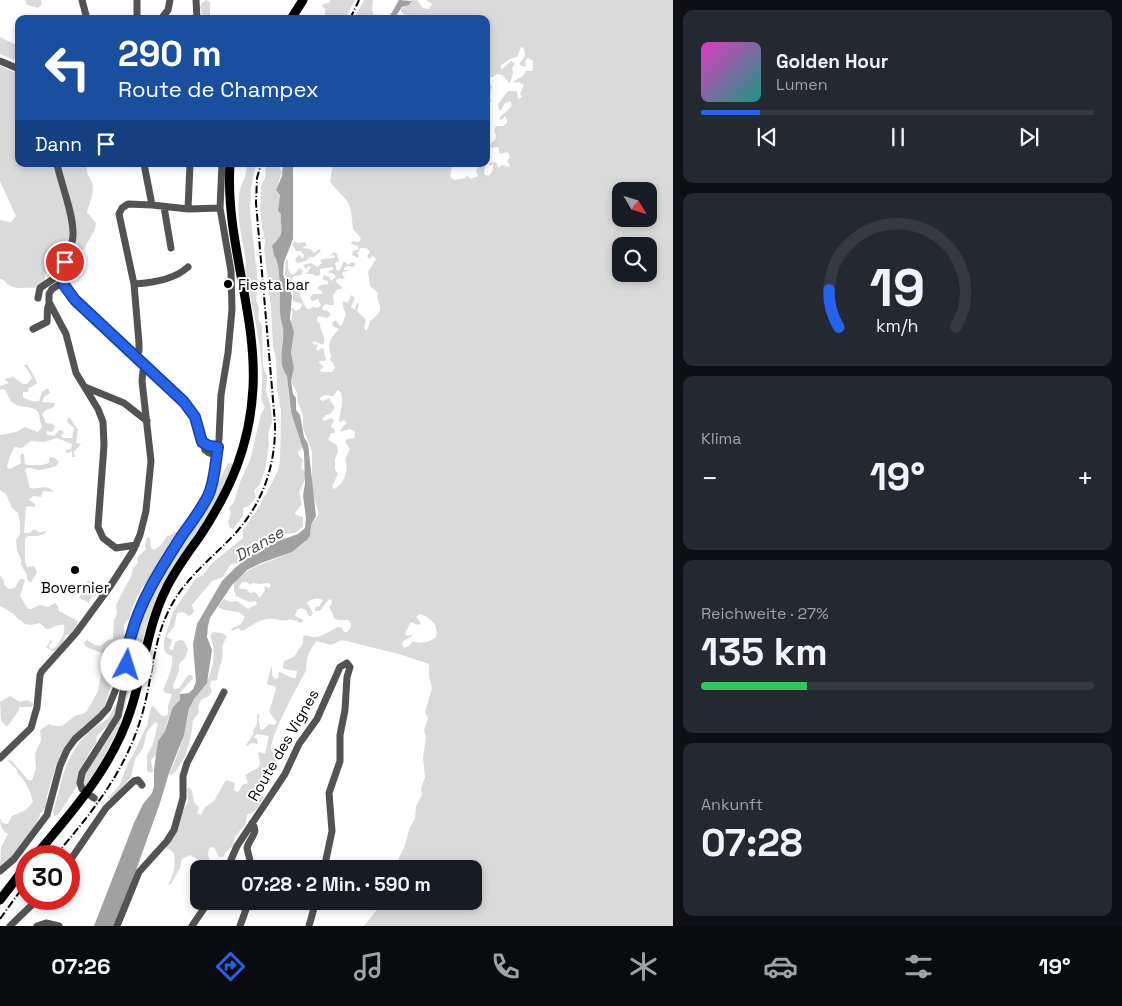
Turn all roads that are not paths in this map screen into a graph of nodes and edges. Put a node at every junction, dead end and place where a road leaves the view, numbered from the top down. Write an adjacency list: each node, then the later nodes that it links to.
1 (82, 0): 7 (street)
2 (137, 0): 8 (street)
3 (170, 0): 9 (street)
4 (196, 0): 10 (street)
5 (303, 0): 11 (main road)
6 (308, 0): 12 (main road)
7 (85, 15)
8 (137, 15)
9 (164, 15)
10 (196, 15)
11 (294, 15)
12 (299, 15)
13 (0, 62): 14 (street)
14 (15, 68)
15 (57, 167): 28 (street)
16 (145, 167): 22 (street)
17 (190, 167): 25 (street)
18 (222, 167): 24 (street)
19 (230, 167): 21 (main road)
20 (235, 167): 21 (main road)
21 (231, 189): 46 (main road)
22 (152, 205): 23 (street); 30 (street)
23 (164, 207): 25 (street); 26 (street)
24 (220, 208): 25 (street); 38 (street)
25 (188, 209)
26 (171, 248)
27 (188, 267): 30 (street)
28 (62, 273): 29 (street); 31 (street)
29 (63, 282): 32 (street); 34 (street)
30 (134, 284): 34 (street)
31 (38, 298)
32 (50, 304): 33 (street); 36 (street)
33 (32, 329)
34 (135, 356): 35 (street)
35 (146, 366): 37 (street); 38 (street)
36 (85, 388): 37 (street); 39 (street)
37 (147, 421): 39 (street)
38 (217, 451): 40 (street)
39 (136, 545): 42 (street)
40 (125, 657): 44 (street); 51 (street)
41 (224, 692): 61 (street)
42 (0, 758)
43 (142, 785): 47 (street)
44 (82, 789)
45 (252, 823): 48 (street, Route des Vignes); 49 (street); 50 (street, Route des Vignes)
46 (44, 845)
47 (80, 845)
48 (231, 860)
49 (250, 860)
50 (326, 860)
51 (0, 871)
52 (15, 880): 53 (main road)
53 (0, 900)
54 (27, 910): 58 (street)
55 (203, 910): 62 (street)
56 (246, 910): 63 (street)
57 (313, 910): 64 (street)
58 (10, 926)
59 (37, 926): 60 (street)
60 (59, 926)
61 (117, 926)
62 (192, 926)
63 (240, 926)
64 (309, 926)

